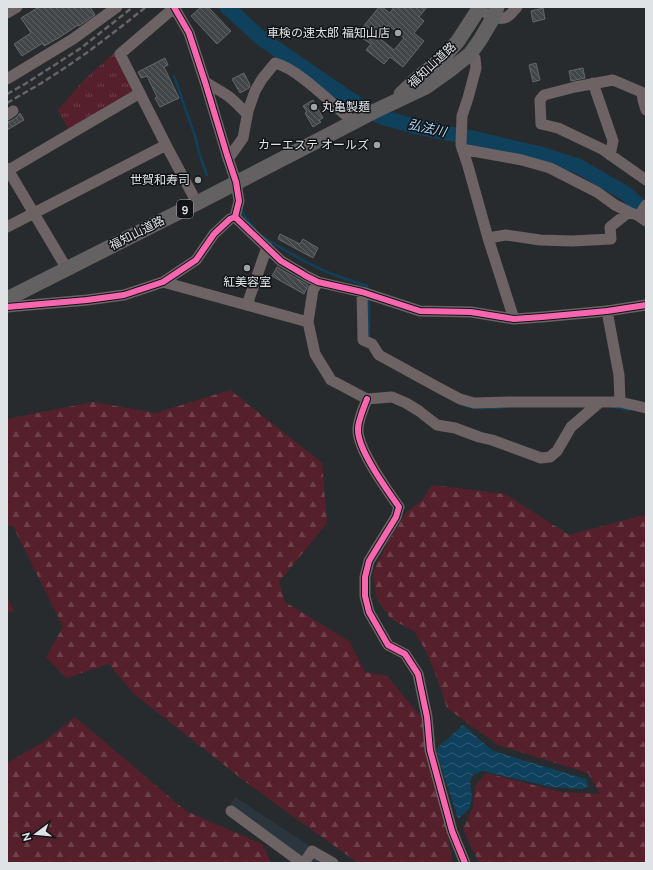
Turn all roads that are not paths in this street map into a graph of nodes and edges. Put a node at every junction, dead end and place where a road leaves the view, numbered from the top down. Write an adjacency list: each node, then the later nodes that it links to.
1 (17, 7): 8 (street)
2 (117, 7): 10 (street)
3 (174, 7): 11 (street); 13 (street)
4 (512, 7): 7 (street)
5 (517, 7): 7 (street)
6 (477, 8): 7 (street); 15 (highway, 福知山道路 / 9)
7 (495, 12): 9 (highway, 福知山道路 / 9)
8 (7, 13)
9 (470, 54): 15 (highway, 福知山道路 / 9); 20 (street)
10 (7, 79)
11 (205, 82): 17 (street); 22 (street)
12 (593, 83): 14 (street); 21 (street); 21 (street)
13 (140, 93): 19 (street); 23 (street)
14 (644, 93): 16 (street)
15 (395, 101): 18 (highway, 福知山道路 / 9)
16 (646, 110)
17 (247, 114): 18 (street); 22 (street)
18 (356, 121): 25 (highway, 福知山道路 / 9)
19 (166, 145): 26 (street); 28 (street)
20 (462, 149): 29 (street); 32 (street)
21 (610, 155): 24 (street)
22 (228, 159): 25 (street)
23 (7, 170): 28 (street)
24 (646, 180)
25 (236, 182): 26 (highway, 福知山道路 / 9); 30 (street)
26 (197, 203): 34 (highway, 福知山道路 / 9)
27 (646, 205): 29 (street)
28 (34, 213): 31 (street); 34 (street)
29 (638, 216): 32 (street)
30 (235, 217): 33 (street); 35 (street)
31 (7, 227)
32 (488, 238): 43 (street)
33 (267, 247): 36 (street); 39 (street)
34 (67, 269): 38 (highway, 福知山道路 / 9)
35 (163, 282): 39 (street); 41 (street)
36 (318, 282): 37 (street); 44 (street)
37 (362, 292): 43 (street); 46 (street)
38 (7, 299)
39 (247, 305): 44 (street)
40 (646, 305): 42 (street)
41 (7, 307)
42 (606, 311): 43 (street); 47 (street)
43 (514, 319)
44 (308, 322): 45 (street)
45 (367, 399): 46 (street); 52 (street)
46 (600, 402): 47 (street)
47 (620, 402): 48 (street)
48 (646, 408)
49 (231, 811): 50 (street)
50 (303, 863): 51 (street)
51 (333, 863)
52 (465, 863)

